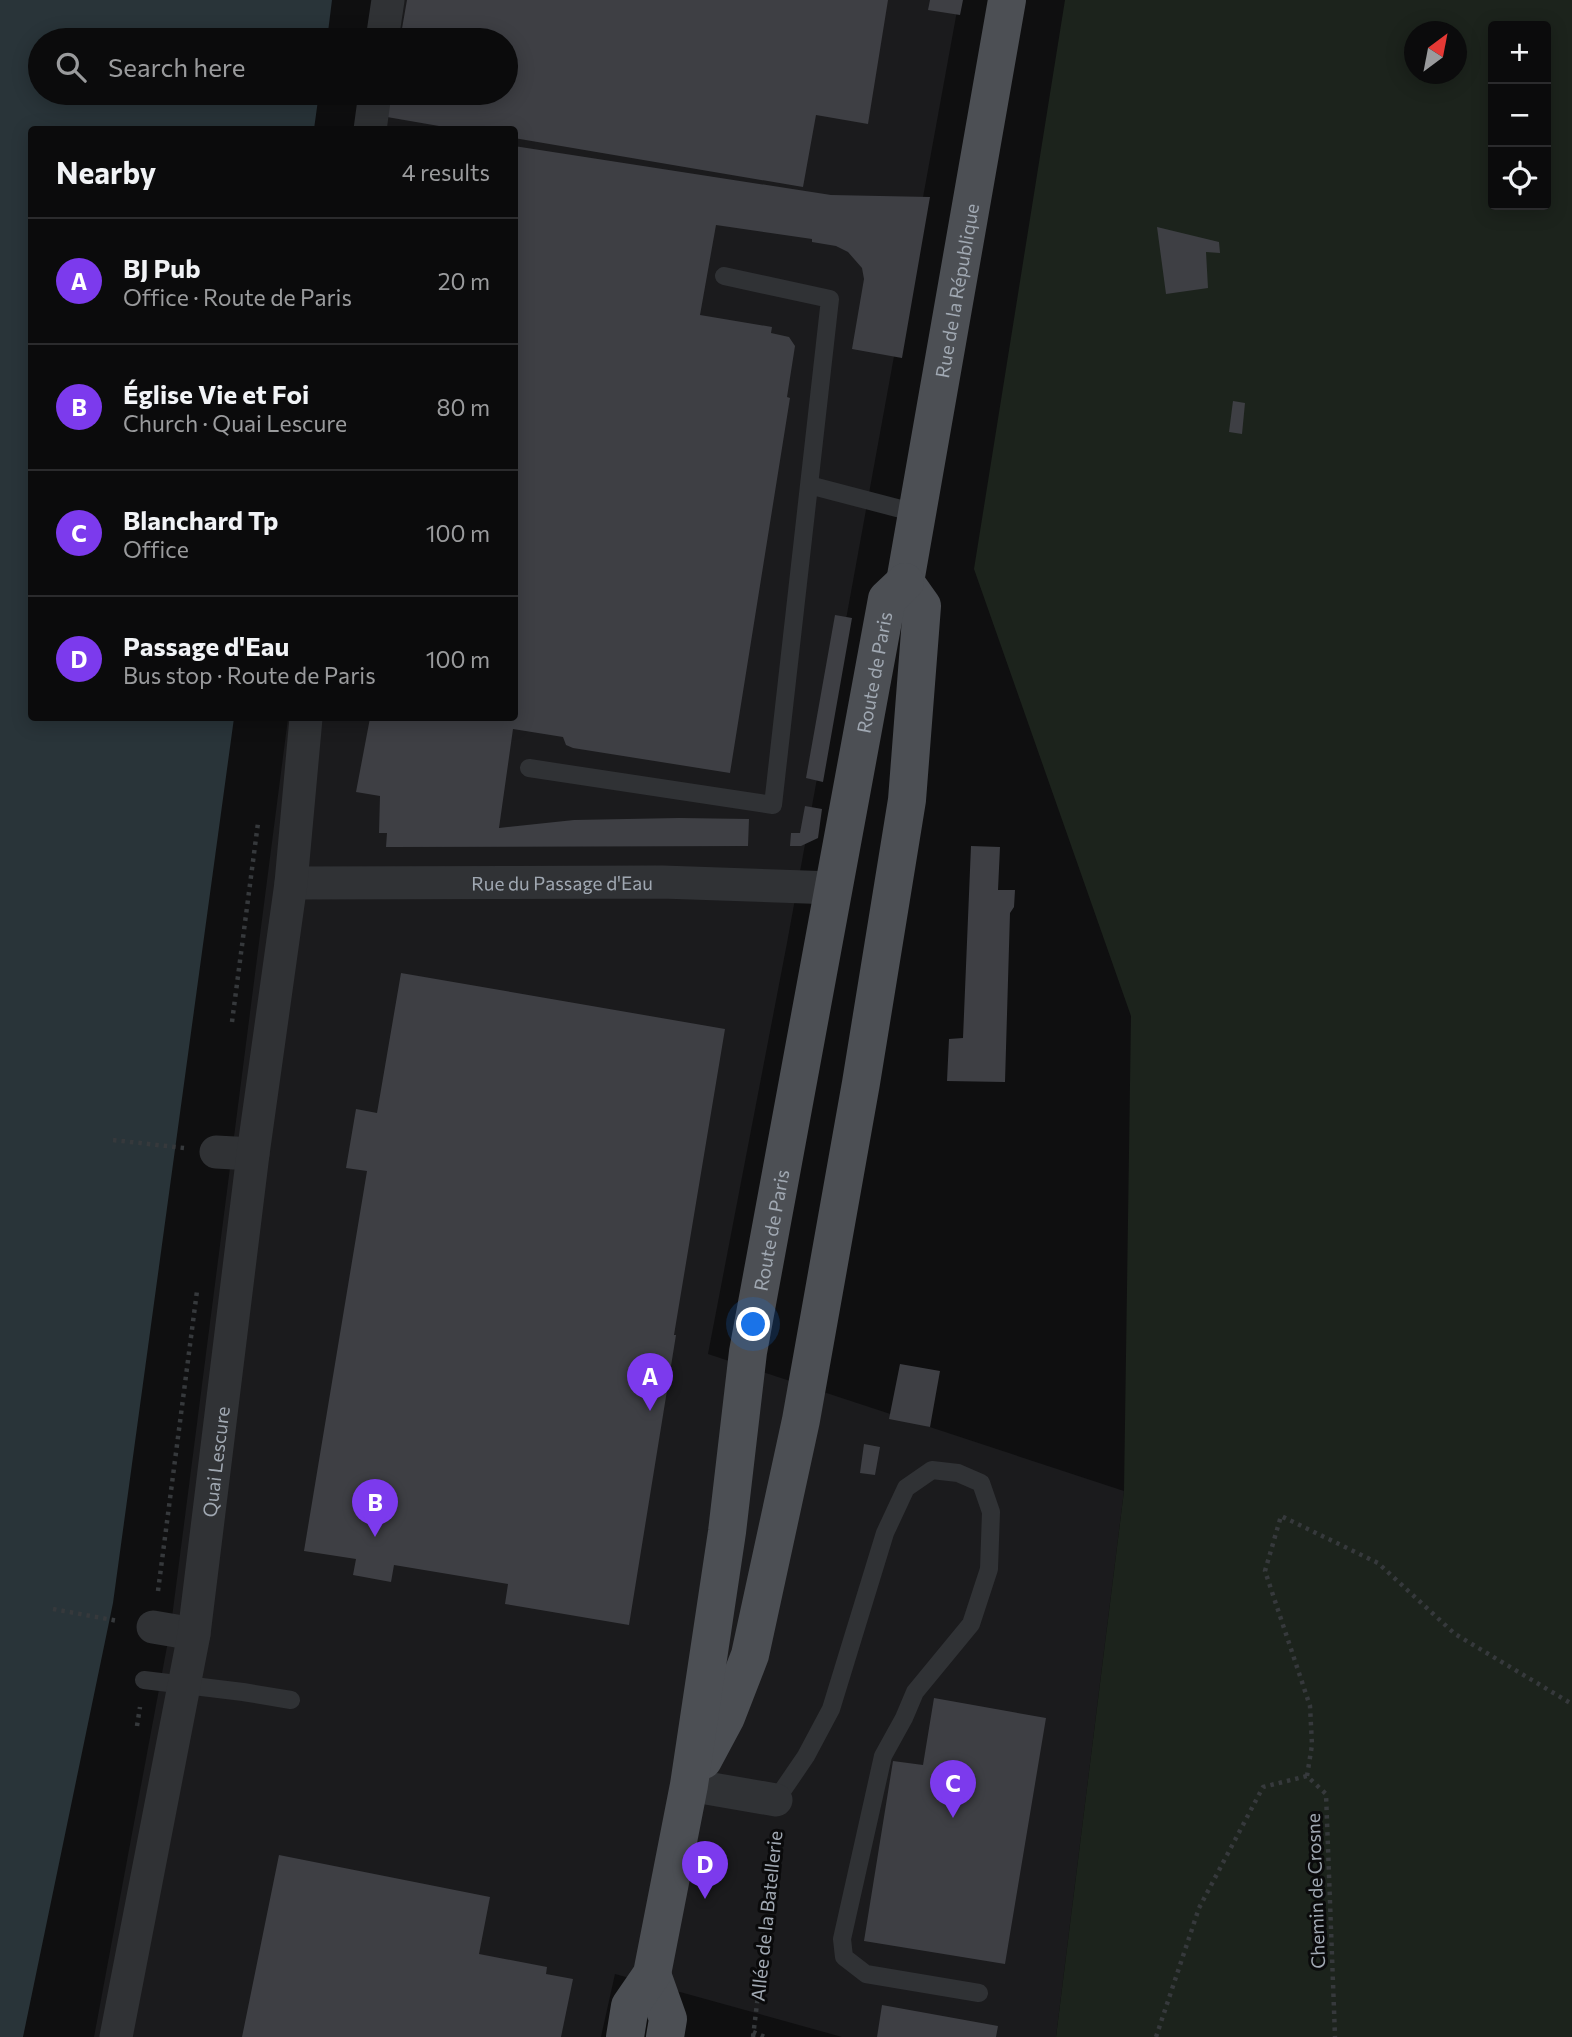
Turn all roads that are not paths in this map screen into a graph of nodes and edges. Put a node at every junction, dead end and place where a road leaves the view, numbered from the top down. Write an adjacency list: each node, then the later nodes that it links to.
1 (388, 0): 3 (street)
2 (1007, 0): 8 (main road, Rue de la République)
3 (384, 28)
4 (373, 105): 5 (street)
5 (371, 126)
6 (724, 276): 7 (lane)
7 (809, 485): 8 (lane); 11 (lane)
8 (916, 513): 9 (main road, Rue de la République)
9 (905, 582): 13 (main road, Route de Paris); 14 (main road, Route de Paris)
10 (306, 721): 12 (street, Quai Lescure)
11 (529, 768)
12 (291, 883): 13 (street, Rue du Passage d'Eau); 16 (street, Quai Lescure)
13 (834, 888): 14 (main road); 22 (main road, Route de Paris)
14 (892, 891): 22 (main road, Route de Paris)
15 (216, 1152): 16 (street)
16 (253, 1154): 18 (street, Quai Lescure)
17 (153, 1627): 18 (street)
18 (194, 1634): 20 (street, Quai Lescure)
19 (144, 1680): 20 (lane)
20 (184, 1684): 21 (lane); 26 (street, Quai Lescure)
21 (290, 1700)
22 (689, 1786): 23 (street); 24 (main road, Route de Paris)
23 (776, 1800): 25 (lane)
24 (652, 1974): 27 (main road, Route de Paris); 28 (main road)
25 (978, 1993)
26 (116, 2037)
27 (625, 2037)
28 (665, 2037)

